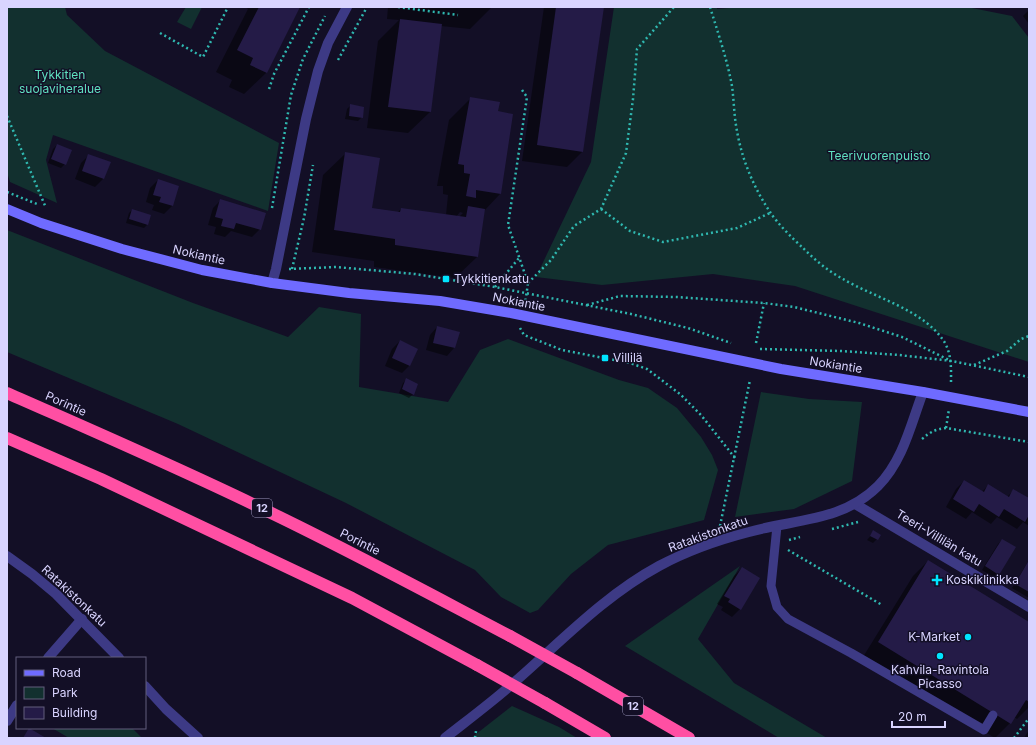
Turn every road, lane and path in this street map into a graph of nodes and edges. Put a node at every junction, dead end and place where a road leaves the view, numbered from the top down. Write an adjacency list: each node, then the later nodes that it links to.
1 (228, 7): 9 (path)
2 (309, 7): 11 (path)
3 (347, 7): 22 (street)
4 (367, 7): 10 (path)
5 (398, 7): 8 (path)
6 (674, 7): 18 (path)
7 (710, 7): 20 (path)
8 (458, 15)
9 (160, 33)
10 (338, 60)
11 (269, 89)
12 (522, 90): 21 (path)
13 (7, 116): 16 (path)
14 (314, 158): 23 (path)
15 (7, 192): 16 (path)
16 (46, 208): 19 (path)
17 (7, 209): 24 (main road, Nokiantie)
18 (601, 209): 20 (path); 25 (path)
19 (52, 211)
20 (770, 214): 35 (path)
21 (519, 258): 25 (path); 26 (path)
22 (276, 269): 23 (path); 24 (street)
23 (292, 269): 26 (path)
24 (272, 283): 30 (main road, Nokiantie)
25 (528, 283): 27 (path)
26 (495, 287): 27 (path)
27 (527, 293): 29 (path); 30 (path)
28 (764, 303): 29 (path); 32 (path); 35 (path)
29 (586, 305): 33 (path)
30 (523, 316): 39 (main road, Nokiantie); 47 (path)
31 (1029, 336): 36 (path)
32 (756, 343)
33 (737, 345)
34 (759, 349): 35 (path)
35 (952, 361): 36 (path); 41 (path)
36 (974, 365): 37 (path)
37 (1029, 377)
38 (750, 380): 47 (path)
39 (923, 392): 41 (main road, Nokiantie); 48 (street, Ratakistonkatu)
40 (7, 393): 71 (highway, Porintie / 12, bridge)
41 (951, 397): 42 (main road, Nokiantie); 43 (path)
42 (1029, 412)
43 (946, 428): 45 (path); 46 (path)
44 (7, 438): 70 (highway, bridge)
45 (1029, 442)
46 (919, 445)
47 (735, 458): 53 (path)
48 (855, 504): 49 (street, Teeri-Villilän katu); 50 (street, Ratakistonkatu)
49 (871, 513): 51 (path); 57 (street, Teeri-Villilän katu)
50 (777, 526): 53 (street, Ratakistonkatu); 54 (lane)
51 (830, 530)
52 (806, 535): 54 (path)
53 (722, 540): 69 (street, Ratakistonkatu)
54 (775, 543): 56 (path); 63 (lane)
55 (7, 556): 58 (street, Ratakistonkatu)
56 (882, 605)
57 (1029, 607)
58 (82, 619): 59 (street); 60 (street, Ratakistonkatu)
59 (49, 657)
60 (118, 657)
61 (146, 687): 68 (street)
62 (16, 707): 65 (street)
63 (994, 715)
64 (1029, 718): 72 (path)
65 (7, 721)
66 (477, 726): 67 (path)
67 (472, 730)
68 (198, 738)
69 (445, 738)
70 (605, 738)
71 (689, 738)
72 (1014, 738)

